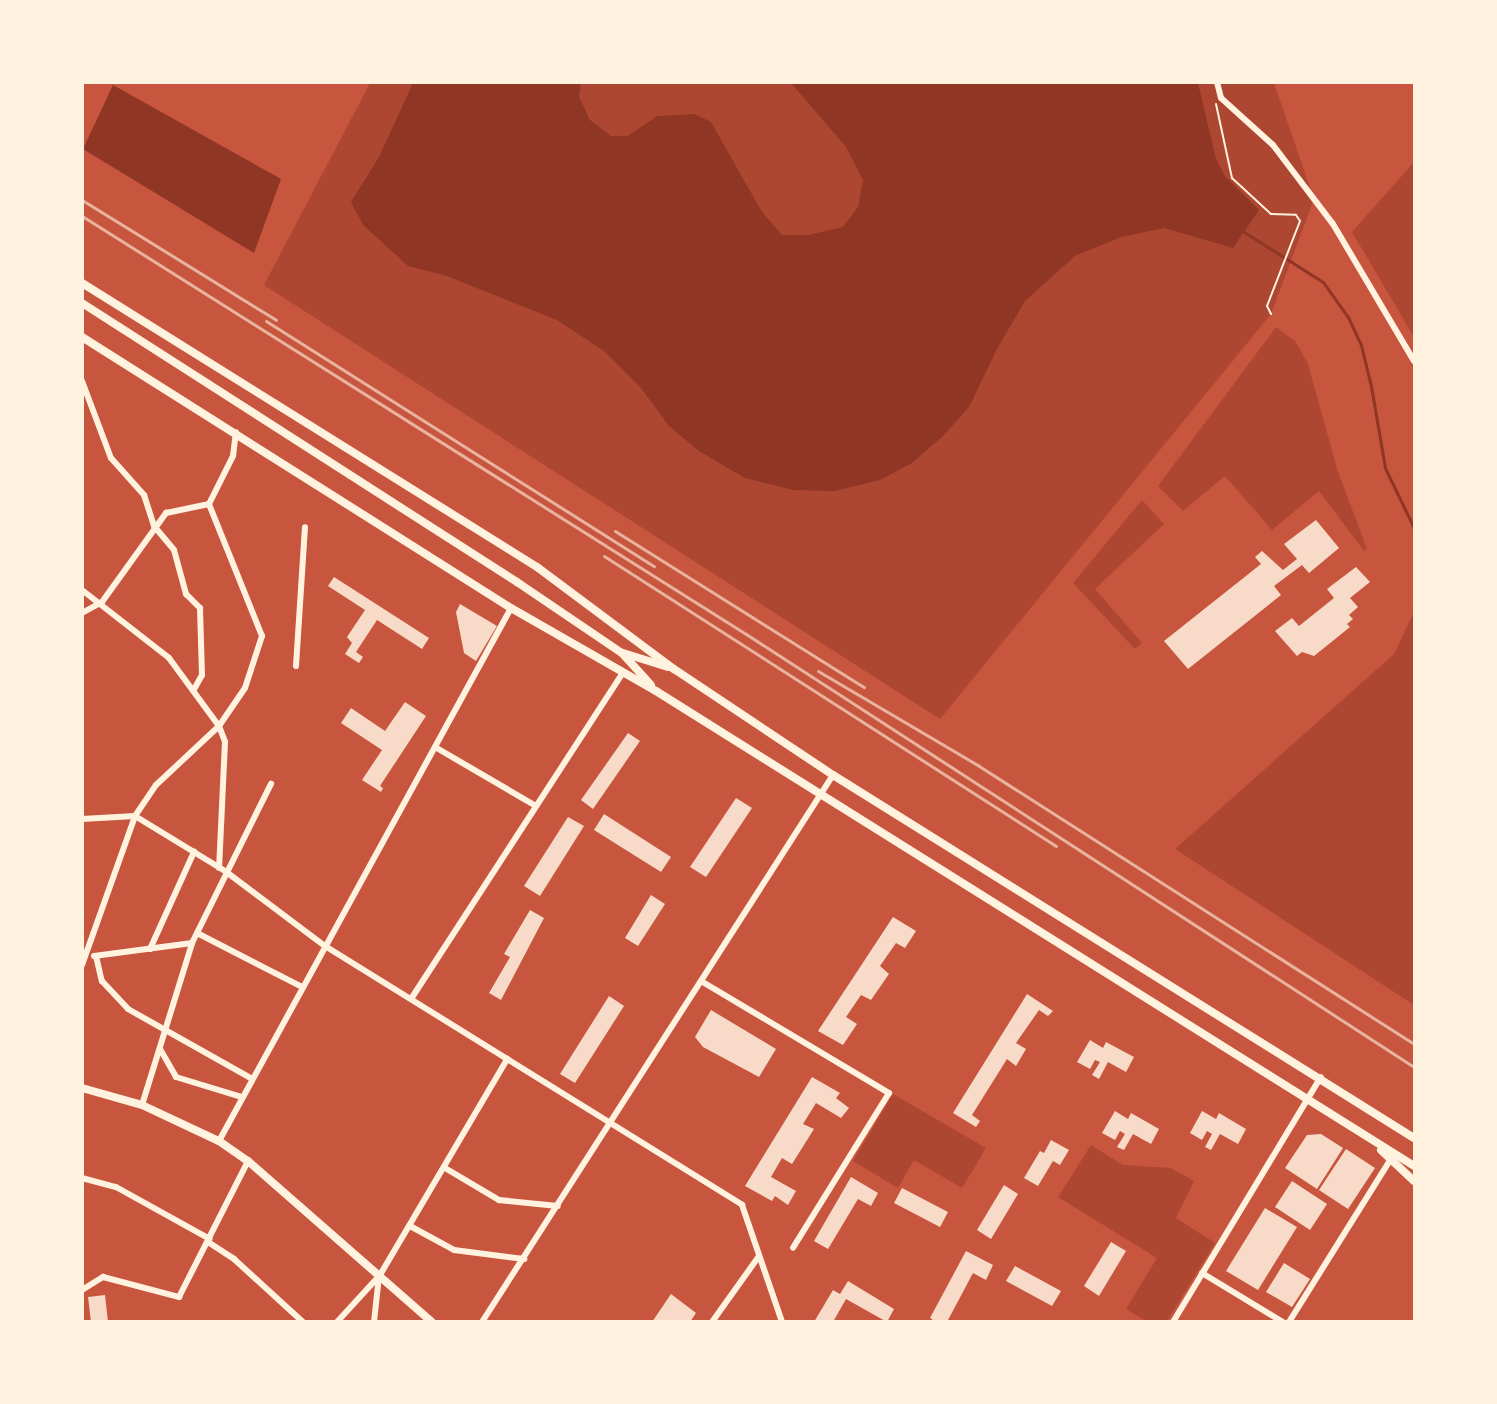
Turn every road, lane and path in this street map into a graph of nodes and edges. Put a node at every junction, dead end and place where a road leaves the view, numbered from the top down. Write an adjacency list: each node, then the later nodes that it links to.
1 (1217, 82): 7 (street)
2 (1213, 93): 5 (path)
3 (82, 283): 19 (main road)
4 (82, 303): 17 (main road)
5 (1271, 314)
6 (82, 337): 9 (main road)
7 (1414, 361)
8 (82, 381): 11 (street)
9 (236, 432): 10 (street); 15 (main road)
10 (209, 504): 11 (street); 23 (street)
11 (154, 526): 14 (street); 21 (street)
12 (305, 527): 18 (street)
13 (82, 590): 14 (street)
14 (102, 602): 16 (street); 21 (street)
15 (511, 608): 20 (main road); 24 (street)
16 (82, 613)
17 (622, 653): 19 (main road); 22 (main road)
18 (296, 666)
19 (674, 669): 25 (main road)
20 (623, 672): 22 (main road); 28 (street)
21 (193, 691): 23 (street)
22 (656, 691): 27 (main road)
23 (219, 726): 29 (street); 32 (street)
24 (435, 747): 28 (street); 35 (street)
25 (832, 775): 27 (street); 46 (main road)
26 (271, 784): 32 (street)
27 (819, 796): 40 (street); 50 (main road)
28 (536, 806): 42 (street)
29 (135, 816): 30 (street); 31 (street); 38 (street)
30 (82, 819)
31 (194, 852): 32 (street); 36 (street)
32 (222, 869): 33 (street); 35 (street)
33 (197, 933): 34 (street); 41 (street)
34 (192, 943): 36 (street); 43 (street)
35 (325, 945): 41 (street); 42 (street)
36 (150, 949): 37 (street)
37 (96, 956): 38 (street); 43 (street)
38 (85, 957): 39 (street)
39 (82, 965)
40 (701, 981): 52 (street); 64 (street)
41 (302, 987): 47 (street)
42 (411, 999): 45 (street)
43 (166, 1031): 44 (street); 47 (street)
44 (160, 1049): 49 (street); 51 (street)
45 (507, 1059): 52 (street); 58 (street)
46 (1321, 1077): 50 (street); 53 (main road)
47 (252, 1079): 49 (street)
48 (82, 1088): 51 (street)
49 (242, 1097): 54 (street)
50 (1307, 1100): 55 (main road); 67 (street)
51 (142, 1105): 54 (street)
52 (610, 1124): 61 (street); 65 (street)
53 (1414, 1138)
54 (219, 1141): 56 (street)
55 (1392, 1157): 57 (main road); 60 (main road); 79 (street)
56 (248, 1161): 63 (street); 68 (street)
57 (1414, 1166)
58 (445, 1168): 61 (street); 62 (street)
59 (82, 1178): 63 (street)
60 (1414, 1181)
61 (558, 1206): 66 (street)
62 (410, 1226): 66 (street); 68 (street)
63 (209, 1241): 69 (street); 70 (street)
64 (793, 1248)
65 (759, 1256): 75 (street); 76 (street)
66 (524, 1259): 74 (street)
67 (1202, 1273): 77 (street); 78 (street)
68 (380, 1275): 71 (street); 72 (street); 73 (street)
69 (82, 1290)
70 (303, 1322)
71 (337, 1322)
72 (374, 1322)
73 (432, 1322)
74 (482, 1322)
75 (712, 1322)
76 (782, 1322)
77 (1173, 1322)
78 (1283, 1322)
79 (1289, 1322)

